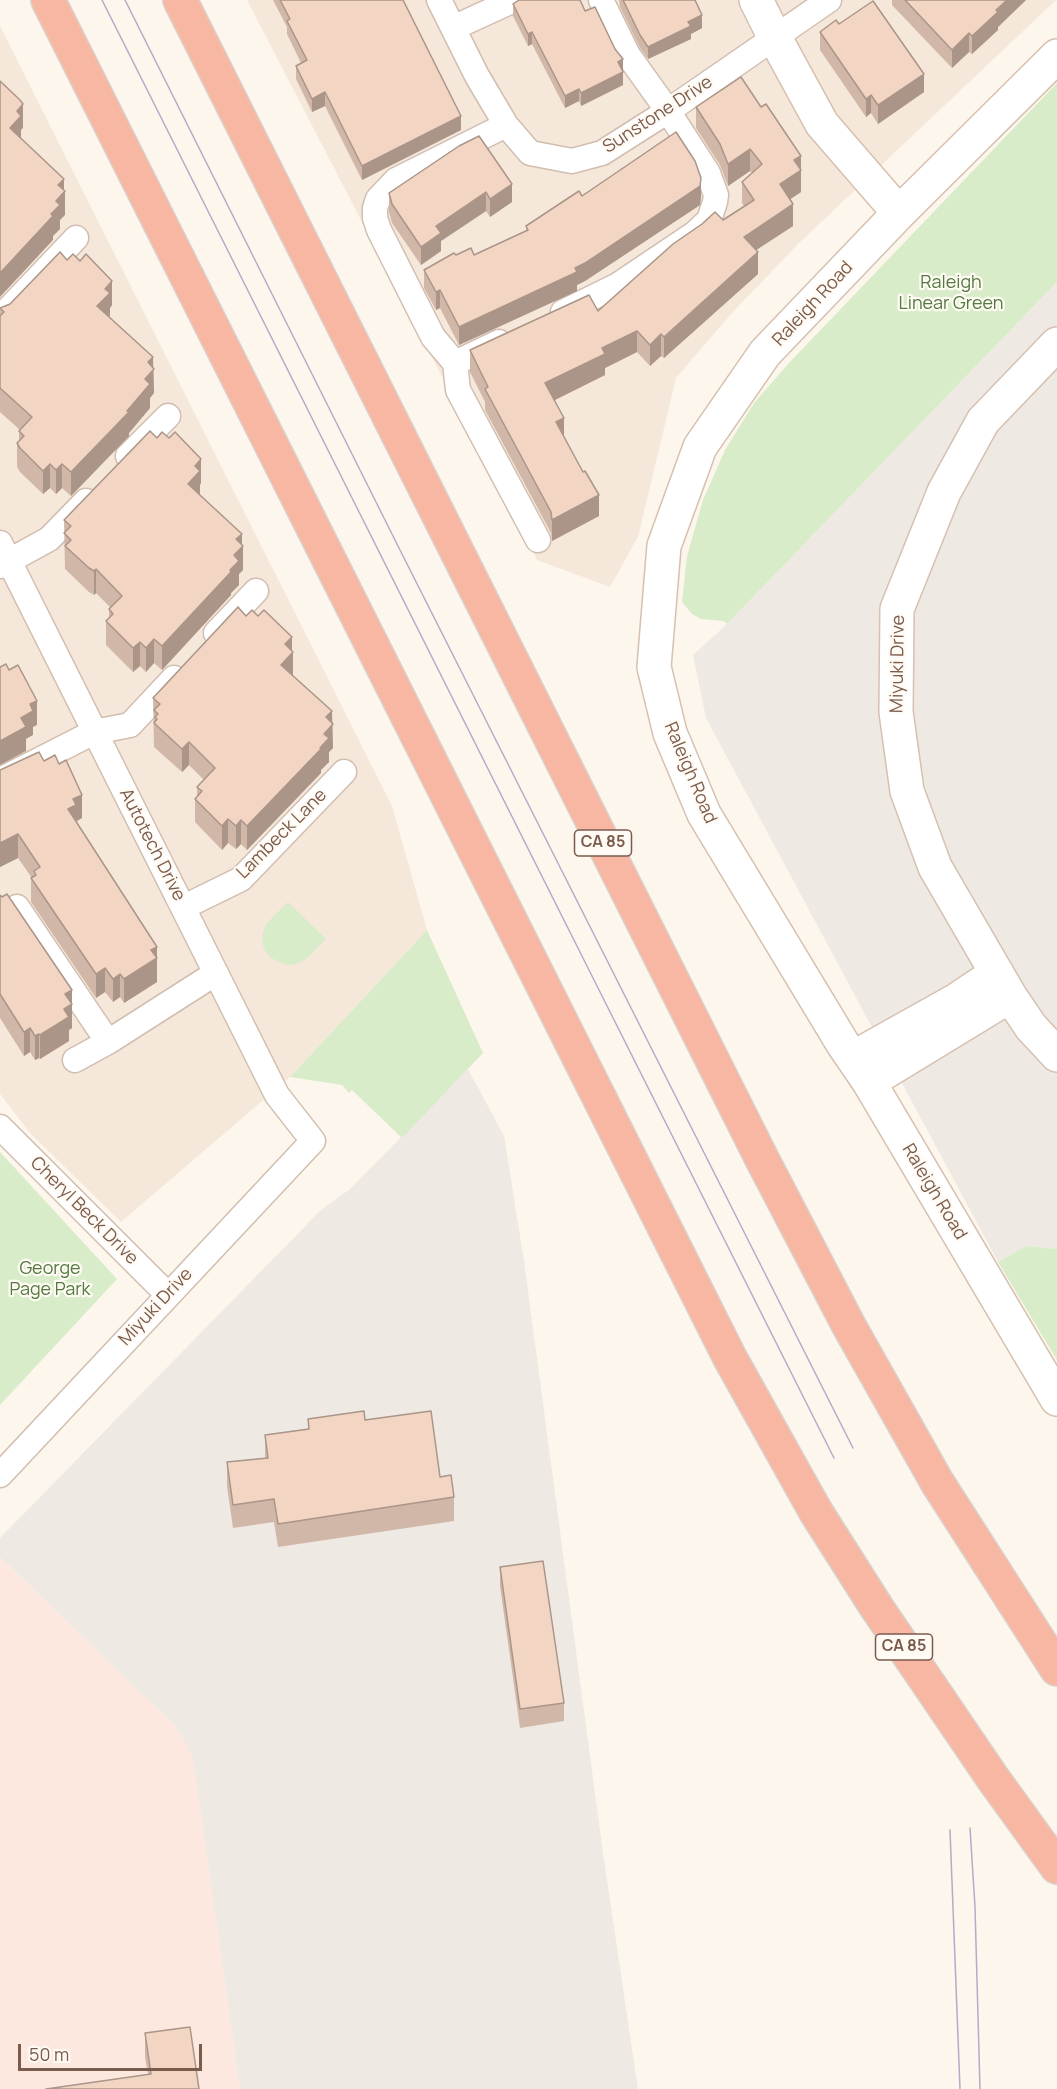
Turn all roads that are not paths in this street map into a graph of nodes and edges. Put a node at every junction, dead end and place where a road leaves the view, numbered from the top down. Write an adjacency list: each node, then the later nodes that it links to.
1 (48, 0): 41 (highway, CA 85, bridge)
2 (180, 0): 40 (highway, CA 85)
3 (439, 0): 8 (street, Sunstone Drive)
4 (514, 0): 8 (street)
5 (601, 0): 11 (street)
6 (756, 0): 9 (street)
7 (829, 0): 9 (street, Sunstone Drive)
8 (453, 28): 12 (street, Sunstone Drive)
9 (775, 38): 11 (street, Sunstone Drive); 13 (street)
10 (1057, 56): 13 (street, Raleigh Road)
11 (668, 111): 12 (street, Sunstone Drive); 16 (street)
12 (506, 125): 19 (street)
13 (898, 213): 34 (street, Raleigh Road)
14 (76, 238): 15 (street)
15 (0, 318)
16 (548, 320)
17 (517, 334): 19 (street)
18 (1057, 345): 30 (street, Miyuki Drive)
19 (455, 363): 21 (street)
20 (168, 416): 22 (street)
21 (538, 540)
22 (3, 557): 24 (street, Autotech Drive)
23 (256, 591): 24 (street)
24 (94, 732): 26 (street); 28 (street, Autotech Drive)
25 (344, 772): 28 (street, Lambeck Lane)
26 (0, 780)
27 (17, 906): 31 (street)
28 (184, 907): 29 (street, Autotech Drive)
29 (216, 973): 31 (street); 36 (street, Autotech Drive)
30 (1003, 985): 32 (street, Miyuki Drive); 34 (street)
31 (108, 1042): 33 (street)
32 (1057, 1055)
33 (75, 1060)
34 (861, 1070): 38 (street, Raleigh Road)
35 (0, 1128): 37 (street, Cheryl Beck Drive)
36 (313, 1141): 37 (street, Miyuki Drive)
37 (167, 1294): 39 (street, Miyuki Drive)
38 (1057, 1399)
39 (0, 1475)
40 (1057, 1669)
41 (1057, 1867)

